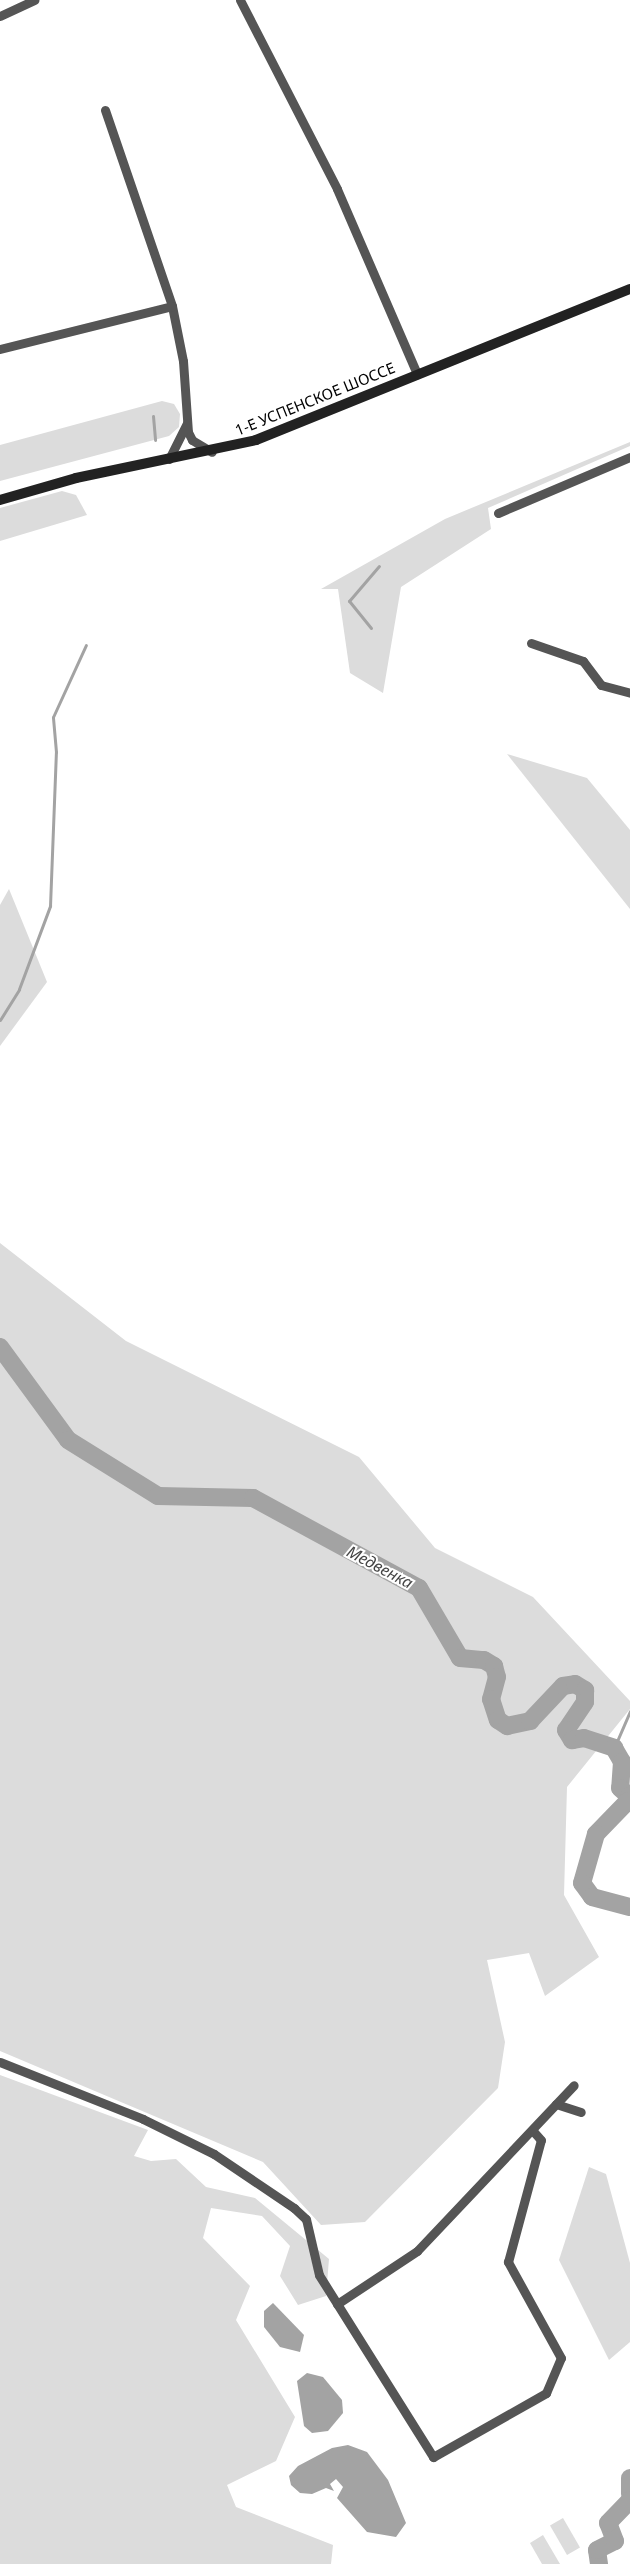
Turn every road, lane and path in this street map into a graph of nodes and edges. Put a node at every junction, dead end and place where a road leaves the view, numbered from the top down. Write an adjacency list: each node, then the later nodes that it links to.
1 (35, 0): 3 (street)
2 (240, 0): 8 (street)
3 (0, 16)
4 (105, 110): 6 (street)
5 (630, 289): 8 (main road, 1-Е УСПЕНСКОЕ ШОССЕ)
6 (172, 306): 7 (street); 9 (street)
7 (0, 349)
8 (417, 374): 10 (main road, 1-Е УСПЕНСКОЕ ШОССЕ)
9 (187, 423): 10 (street); 12 (street)
10 (212, 452): 12 (main road, 1-Е УСПЕНСКОЕ ШОССЕ)
11 (630, 457): 14 (street)
12 (170, 459): 13 (main road, 1-Е УСПЕНСКОЕ ШОССЕ)
13 (0, 500)
14 (498, 513)
15 (532, 643): 16 (street)
16 (630, 693)
17 (0, 2062): 22 (street)
18 (574, 2085): 19 (street)
19 (556, 2104): 20 (street); 21 (street)
20 (581, 2112)
21 (532, 2130): 22 (street); 22 (street)
22 (337, 2304)

